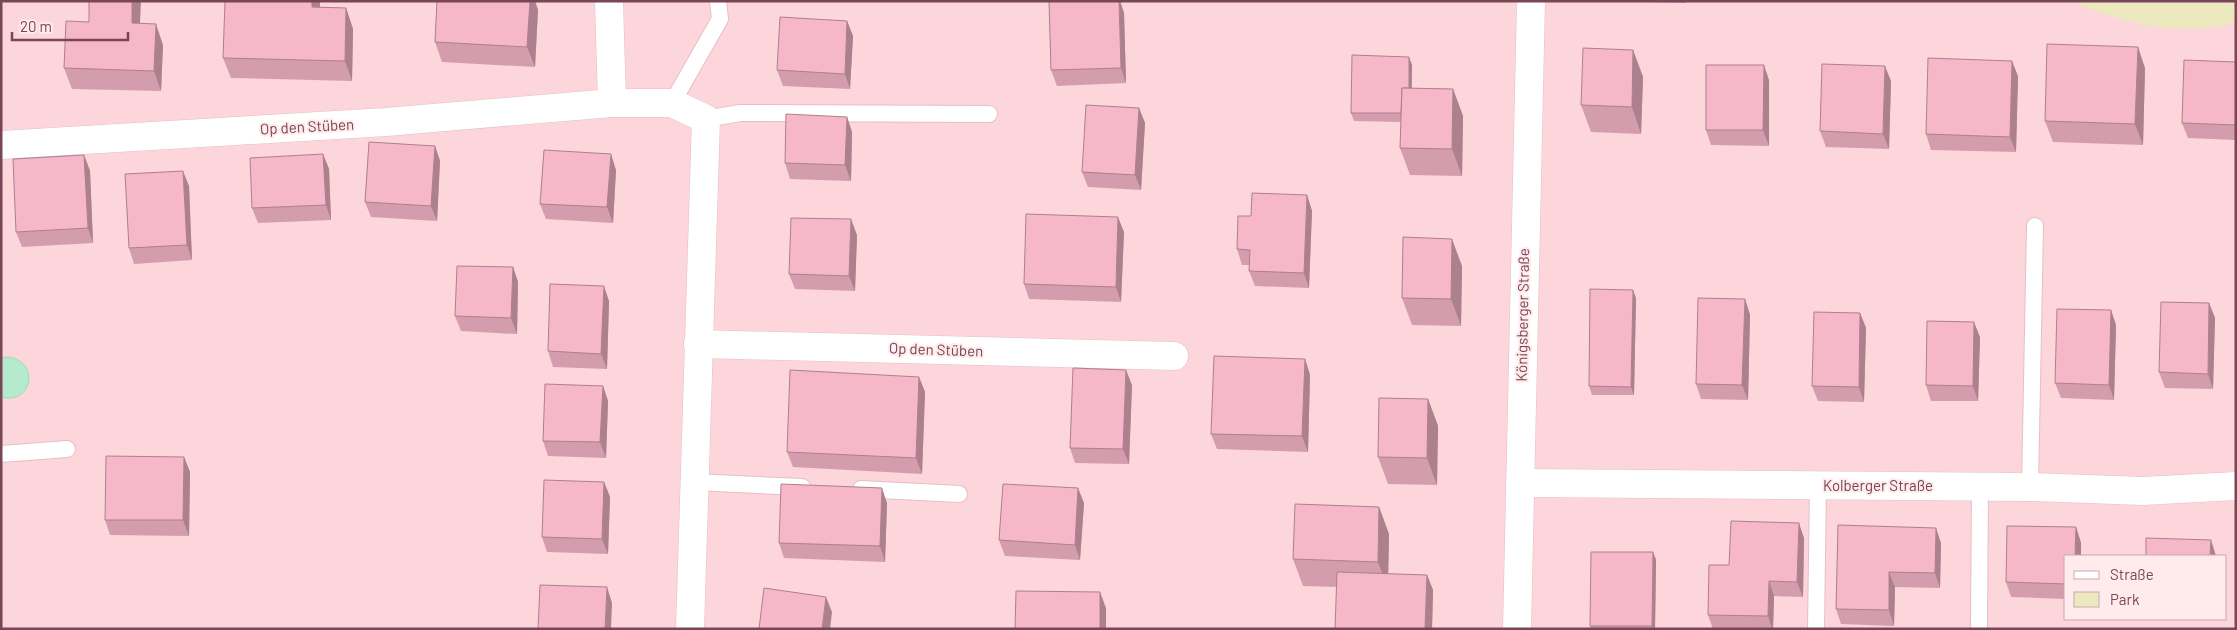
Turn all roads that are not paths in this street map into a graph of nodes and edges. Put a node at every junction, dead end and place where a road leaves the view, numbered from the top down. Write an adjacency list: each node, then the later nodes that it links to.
1 (609, 1): 4 (street)
2 (718, 1): 5 (lane)
3 (1532, 1): 15 (street, Königsberger Straße)
4 (612, 103): 5 (street, Op den Stüben); 8 (street, Op den Stüben)
5 (672, 103): 7 (street, Op den Stüben)
6 (989, 114): 7 (lane)
7 (706, 118): 10 (street)
8 (1, 145)
9 (2035, 226): 19 (lane)
10 (698, 344): 11 (street, Op den Stüben); 14 (street)
11 (1174, 356)
12 (67, 449): 13 (lane)
13 (1, 454)
14 (694, 482): 20 (lane); 23 (street)
15 (1520, 483): 16 (street, Kolberger Straße); 24 (street, Königsberger Straße)
16 (1818, 486): 17 (street, Kolberger Straße); 25 (lane)
17 (1980, 486): 19 (street, Kolberger Straße); 26 (lane)
18 (2236, 486): 19 (street, Kolberger Straße)
19 (2030, 487)
20 (822, 488)
21 (841, 489): 22 (lane)
22 (959, 494)
23 (690, 629)
24 (1517, 629)
25 (1816, 629)
26 (1979, 629)

